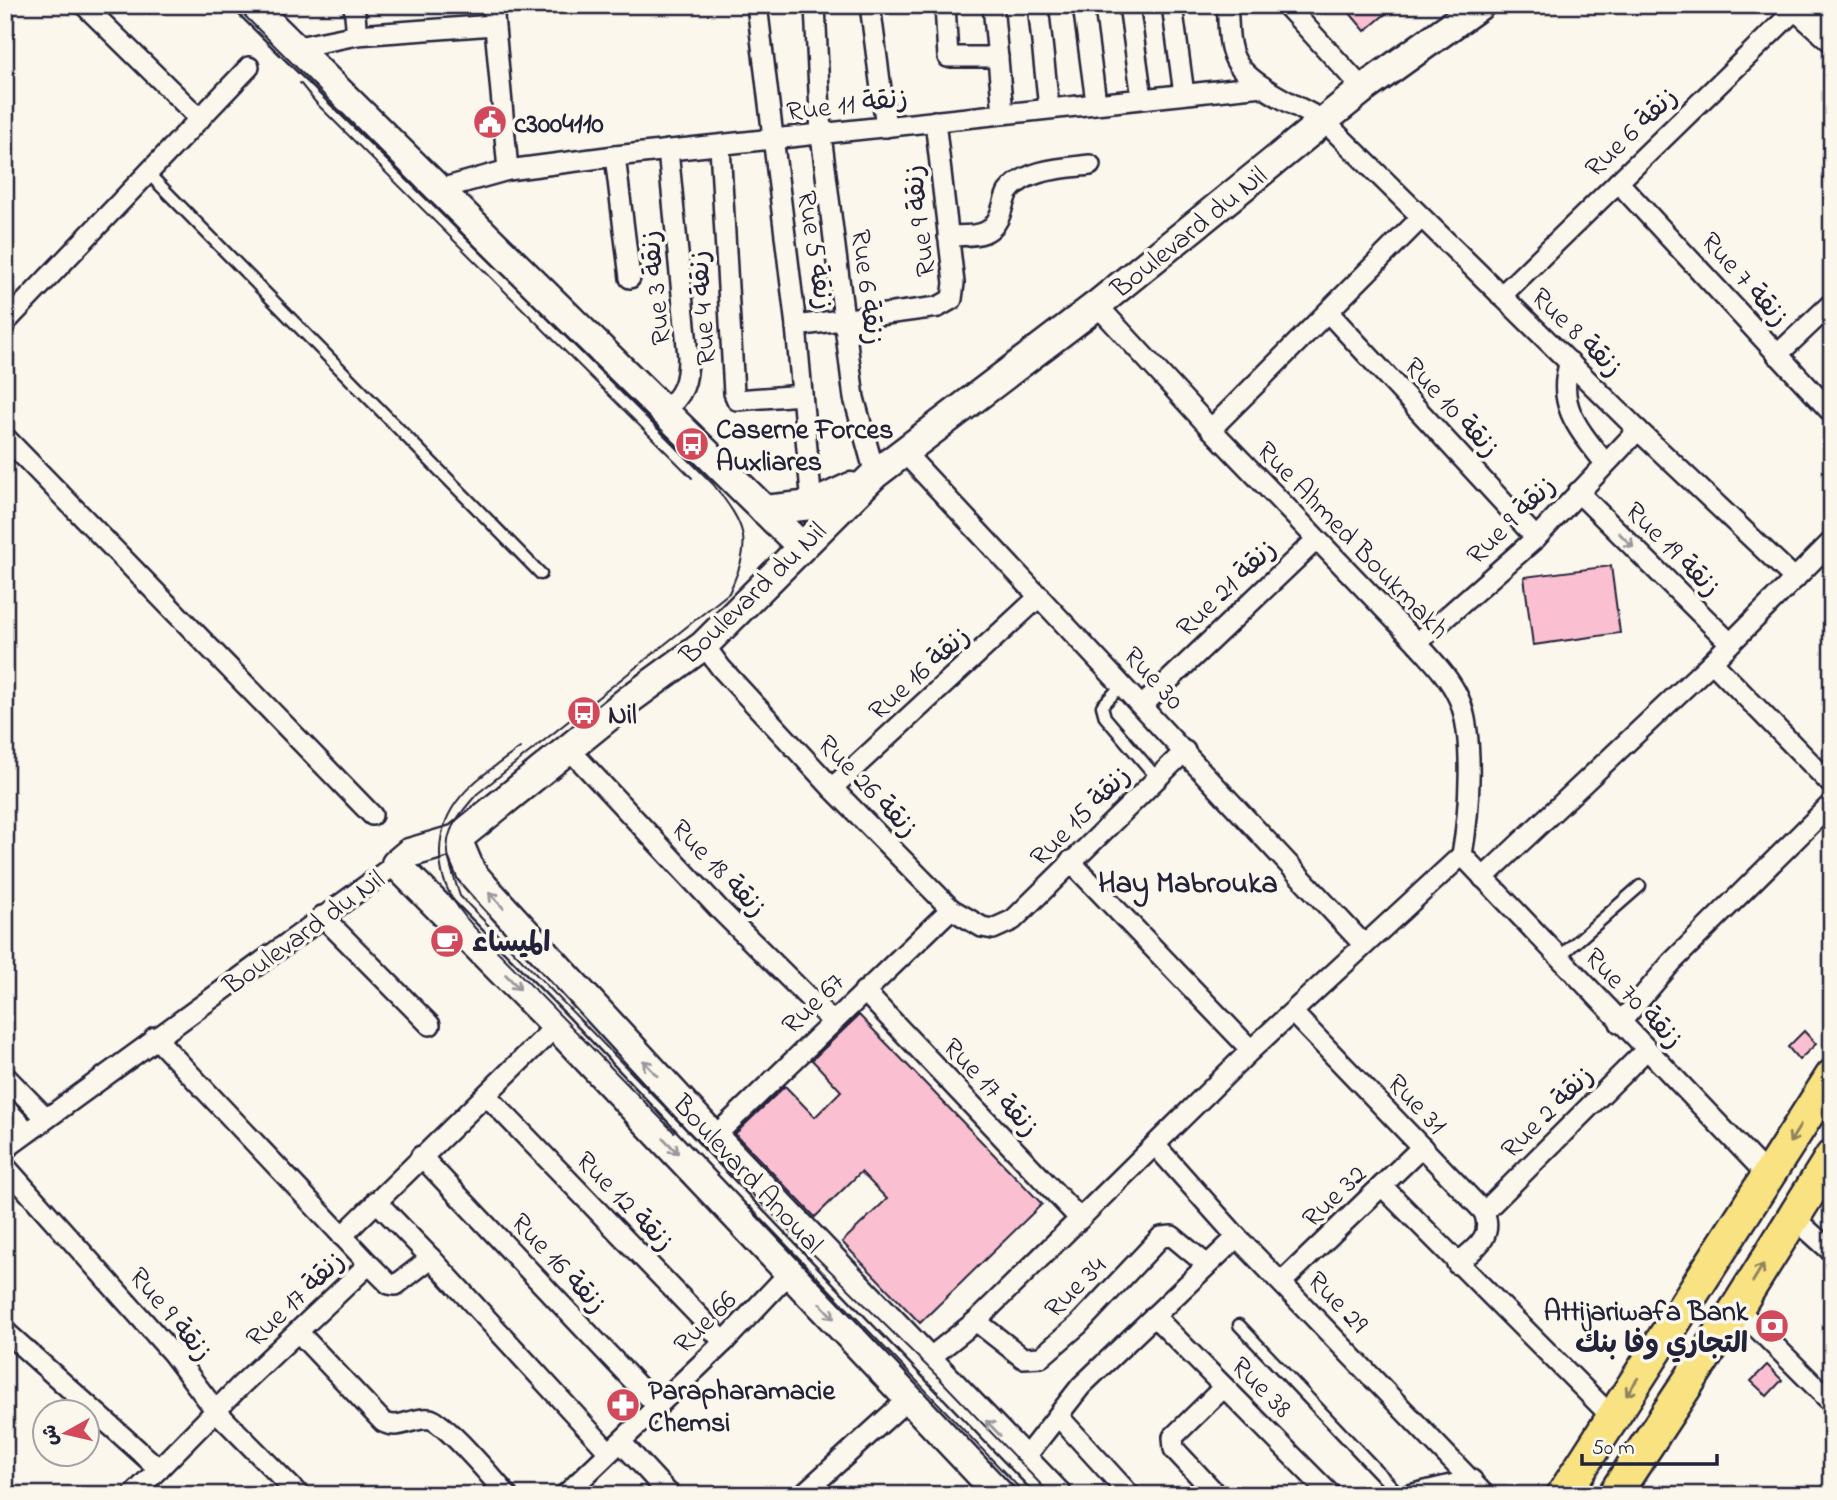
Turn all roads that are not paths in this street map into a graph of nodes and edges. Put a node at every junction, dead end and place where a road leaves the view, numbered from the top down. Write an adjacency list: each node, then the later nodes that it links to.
1 (84, 5): 31 (street)
2 (251, 5): 21 (street)
3 (354, 5): 19 (street)
4 (493, 5): 18 (street)
5 (757, 5): 36 (street)
6 (815, 5): 35 (street, Rue 6 زنقة)
7 (870, 5): 34 (street)
8 (945, 5): 22 (street)
9 (993, 5): 22 (street)
10 (1038, 5): 29 (street)
11 (1083, 5): 28 (street)
12 (1129, 5): 27 (street)
13 (1172, 5): 26 (street)
14 (1227, 5): 24 (street, Rue 8 زنقة)
15 (1286, 5): 25 (street)
16 (1480, 5): 25 (street, Boulevard du Nil)
17 (1797, 6): 20 (street); 43 (street, Rue 6 زنقة)
18 (495, 25): 19 (street); 41 (street)
19 (357, 35): 21 (street)
20 (1832, 37)
21 (293, 48): 44 (street)
22 (998, 57): 30 (street)
23 (250, 67): 31 (street)
24 (1262, 86): 26 (street, Rue 11 زنقة); 33 (street, Rue 8 زنقة)
25 (1363, 89): 33 (street, Boulevard du Nil)
26 (1184, 94): 27 (street, Rue 11 زنقة)
27 (1142, 98): 28 (street, Rue 11 زنقة)
28 (1096, 102): 29 (street, Rue 11 زنقة)
29 (1049, 108): 30 (street, Rue 11 زنقة)
30 (1003, 113): 32 (street, Rue 11 زنقة)
31 (200, 119): 42 (street)
32 (935, 121): 34 (street, Rue 11 زنقة); 46 (street, Rue 9 زنقة)
33 (1324, 121): 45 (street, Rue 8 زنقة); 50 (street, Boulevard du Nil)
34 (886, 127): 35 (street, Rue 11 زنقة)
35 (821, 135): 36 (street, Rue 11 زنقة); 52 (street, Rue 6 زنقة)
36 (772, 140): 37 (street, Rue 11 زنقة); 54 (street, Rue 5 زنقة)
37 (719, 146): 38 (street, Rue 11 زنقة); 57 (street, Rue 4 زنقة)
38 (667, 150): 39 (street, Rue 11 زنقة); 58 (street, Rue 3 زنقة)
39 (615, 156): 41 (street, Rue 11 زنقة); 47 (street)
40 (1090, 165): 46 (street)
41 (508, 170): 44 (street, Rue 11 زنقة)
42 (148, 173): 53 (street); 73 (lane)
43 (1618, 182): 48 (street, Rue 6 زنقة); 55 (street, Rue 7 زنقة)
44 (440, 189): 58 (street)
45 (1421, 218): 48 (street, Rue 8 زنقة); 51 (street)
46 (948, 236): 52 (street, Rue 9 زنقة)
47 (630, 278)
48 (1501, 296): 56 (street, Rue 8 زنقة)
49 (1832, 303): 55 (street)
50 (1097, 305): 60 (street, Rue Ahmed Boukmakh); 63 (street, Boulevard du Nil)
51 (1328, 312): 60 (street); 69 (street, Rue 10 زنقة)
52 (846, 320): 54 (street, Rue 5 زنقة); 65 (street, Rue 6 زنقة)
53 (5, 323)
54 (796, 326): 57 (street)
55 (1777, 355): 59 (street, Rue 7 زنقة)
56 (1570, 362): 61 (street, Rue 8 زنقة); 64 (street)
57 (802, 395): 67 (street)
58 (663, 411): 68 (street)
59 (1832, 413)
60 (1211, 429): 70 (street, Rue Ahmed Boukmakh)
61 (1638, 430): 64 (street, Rue 9 زنقة); 74 (street, Rue 8 زنقة)
62 (5, 437): 88 (street)
63 (903, 451): 65 (street, Boulevard du Nil); 75 (street, Rue 30)
64 (1605, 463): 66 (street, Rue 9 زنقة)
65 (875, 474): 67 (street); 72 (street, Boulevard du Nil)
66 (1578, 492): 69 (street, Rue 9 زنقة); 77 (street, Rue 19 زنقة, one-way to 77)
67 (812, 505): 68 (street)
68 (764, 510): 72 (street)
69 (1536, 538): 76 (street, Rue 9 زنقة)
70 (1316, 540): 76 (street, Rue Ahmed Boukmakh); 81 (street, Rue 21 زنقة)
71 (1832, 541): 74 (street)
72 (801, 546): 78 (street, Boulevard du Nil)
73 (541, 574)
74 (1795, 579): 77 (street)
75 (1040, 596): 80 (street, Rue 30); 86 (street, Rue 16 زنقة)
76 (1417, 643): 90 (street, Rue Ahmed Boukmakh)
77 (1730, 643): 79 (street)
78 (704, 645): 82 (street, Boulevard du Nil); 86 (street, Rue 26 زنقة)
79 (1712, 662): 85 (street); 93 (street)
80 (1123, 684): 81 (street, Rue 30); 84 (lane)
81 (1143, 705): 83 (street, Rue 30)
82 (570, 750): 89 (street, Boulevard du Nil); 102 (street, Rue 18 زنقة)
83 (1185, 751): 84 (street, Rue 15 زنقة); 98 (street, Rue 30)
84 (1157, 778): 91 (street, Rue 15 زنقة)
85 (1832, 785)
86 (832, 788): 95 (street, Rue 26 زنقة)
87 (1832, 803): 103 (street)
88 (372, 815)
89 (457, 839): 92 (street, Boulevard du Nil); 115 (street, Boulevard Anoual, one-way to 89)
90 (1462, 855): 93 (street, Rue 70 زنقة); 98 (street)
91 (1070, 862): 97 (street, Rue 15 زنقة); 107 (street)
92 (396, 863): 96 (street, Boulevard du Nil); 105 (street, Boulevard Anoual, one-way to 105)
93 (1483, 878): 99 (street, Rue 70 زنقة)
94 (1640, 886): 99 (lane)
95 (950, 909): 97 (street, Rue 26 زنقة); 100 (street, Rue 67)
96 (322, 916): 104 (street); 106 (street, Boulevard du Nil)
97 (1013, 920)
98 (1363, 944): 101 (street)
99 (1558, 958): 103 (street, Rue 70 زنقة)
100 (864, 991): 102 (street, Rue 67); 127 (street, Rue 17 زنقة)
101 (1293, 1013): 107 (street); 117 (street, Rue 31)
102 (832, 1021): 115 (street, Rue 67)
103 (1620, 1023): 108 (street, Rue 70 زنقة)
104 (430, 1025)
105 (556, 1026): 111 (street); 135 (street, Boulevard Anoual, one-way to 135)
106 (155, 1037): 113 (street, Boulevard du Nil); 128 (street)
107 (1251, 1050): 116 (street)
108 (1646, 1050): 122 (street, Rue 70 زنقة); 125 (street, Rue 2 زنقة)
109 (5, 1076): 113 (street)
110 (1832, 1076): 122 (main road, one-way to 122)
111 (487, 1096): 119 (street); 143 (street, Rue 12 زنقة)
112 (5, 1108): 114 (street)
113 (45, 1117): 114 (street, Boulevard du Nil)
114 (28, 1132): 118 (street, Boulevard du Nil)
115 (713, 1137): 144 (street, Boulevard Anoual)
116 (1154, 1145): 127 (street); 129 (street, Rue 29)
117 (1422, 1147): 123 (street, Rue 32); 125 (street, Rue 31)
118 (5, 1149)
119 (421, 1156): 124 (street); 148 (street, Rue 16 زنقة)
120 (1832, 1156): 126 (main road)
121 (5, 1166): 149 (street, Rue 9 زنقة)
122 (1769, 1176): 151 (main road, one-way to 151)
123 (1382, 1186): 133 (street); 136 (street, Rue 32)
124 (376, 1201): 128 (street); 131 (street)
125 (1484, 1212): 133 (street)
126 (1792, 1216): 130 (street); 137 (main road, one-way to 126)
127 (1080, 1219): 139 (street)
128 (342, 1236): 132 (street)
129 (1237, 1237): 134 (street); 136 (street, Rue 29)
130 (1832, 1252)
131 (430, 1258): 132 (street, Rue 17 زنقة); 152 (street)
132 (369, 1264): 142 (street, Rue 17 زنقة)
133 (1457, 1264): 151 (street)
134 (1207, 1265): 138 (street); 139 (street, Rue 34)
135 (790, 1272): 143 (street, Rue 66); 146 (street, Boulevard Anoual, one-way to 146)
136 (1282, 1282): 155 (street, Rue 29)
137 (1737, 1308): 147 (street); 170 (main road)
138 (1154, 1316): 145 (street, Rue 38); 150 (street)
139 (975, 1321): 144 (street)
140 (1239, 1325): 167 (lane)
141 (5, 1331): 154 (street)
142 (299, 1333): 149 (street, Rue 17 زنقة); 158 (street)
143 (724, 1342): 148 (street, Rue 66)
144 (927, 1360): 153 (street, Boulevard Anoual, one-way to 144)
145 (1224, 1387): 165 (street); 166 (street, Rue 38)
146 (909, 1398): 161 (street); 162 (street, Boulevard Anoual)
147 (1832, 1403)
148 (659, 1407): 152 (street, Rue 66)
149 (216, 1411): 154 (street, Rue 17 زنقة); 157 (street, Rue 9 زنقة)
150 (1059, 1417): 153 (street); 164 (street)
151 (1612, 1418): 169 (main road)
152 (615, 1447): 159 (street, Rue 66); 160 (street)
153 (1024, 1459): 163 (street, Boulevard Anoual)
154 (159, 1469): 156 (street, Rue 17 زنقة)
155 (1478, 1487): 168 (street)
156 (132, 1495)
157 (299, 1495)
158 (508, 1495)
159 (565, 1495)
160 (670, 1495)
161 (802, 1495)
162 (1000, 1495)
163 (1057, 1495)
164 (1130, 1495)
165 (1217, 1495)
166 (1331, 1495)
167 (1400, 1495)
168 (1409, 1495)
169 (1563, 1495)
170 (1614, 1495)

